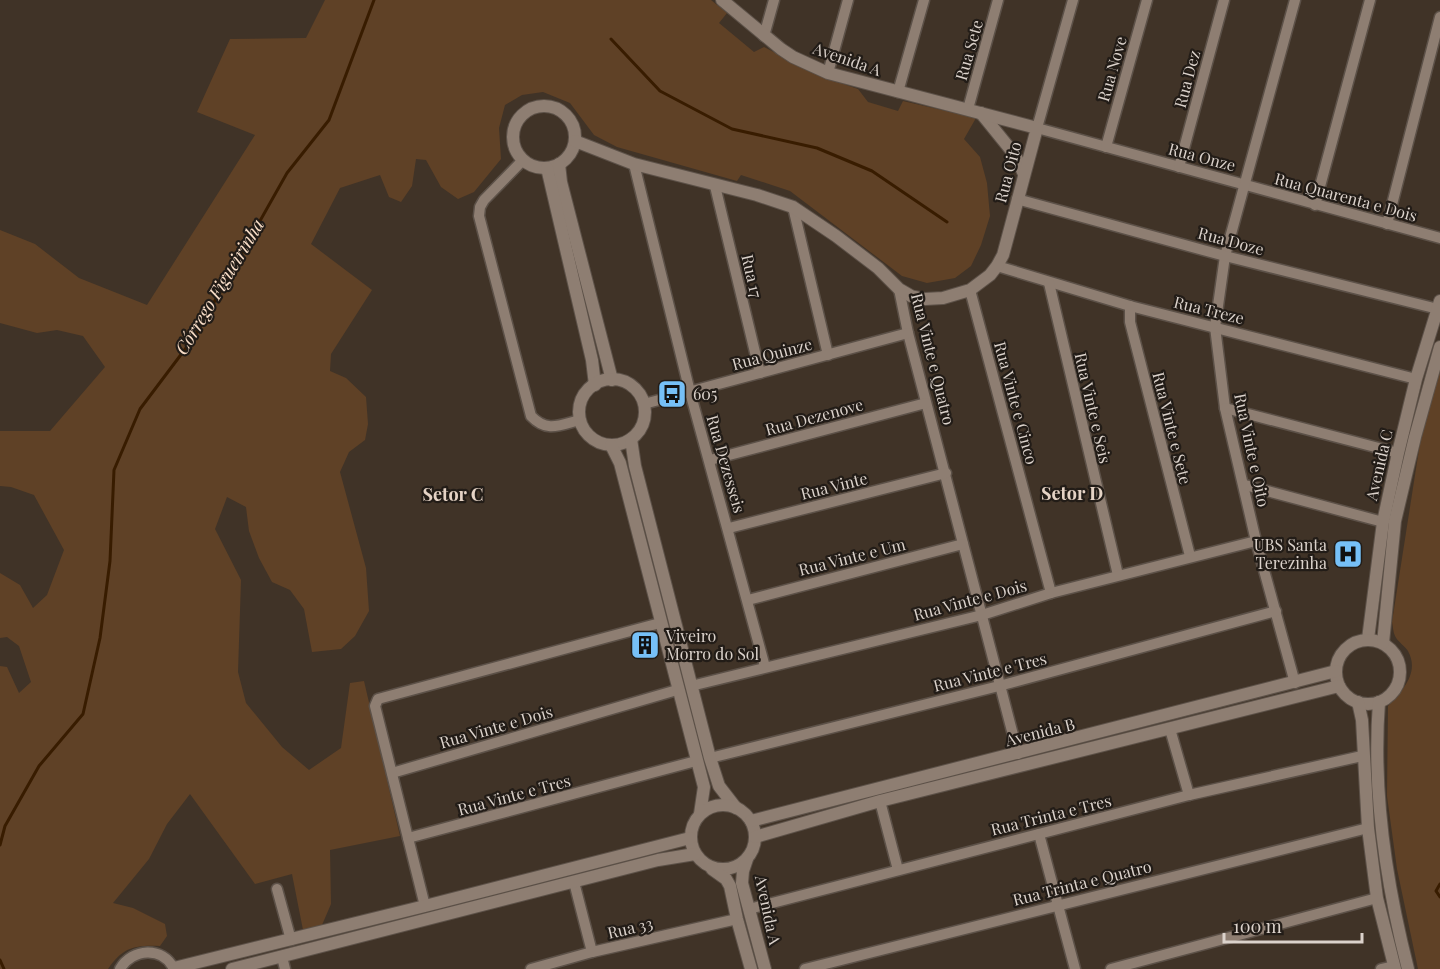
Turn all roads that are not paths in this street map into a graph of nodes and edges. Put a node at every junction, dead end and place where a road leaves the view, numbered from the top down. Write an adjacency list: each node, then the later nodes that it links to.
1 (722, 0): 12 (street, Avenida A)
2 (774, 0): 12 (street)
3 (848, 0): 13 (street)
4 (924, 0): 14 (street)
5 (998, 0): 15 (street, Rua Sete)
6 (1073, 0): 16 (street, Rua Oito)
7 (1147, 0): 18 (street, Rua Nove)
8 (1224, 0): 22 (street, Rua Dez)
9 (1295, 0): 24 (street, Rua Onze)
10 (1370, 0): 27 (street)
11 (1440, 17): 29 (street)
12 (764, 36): 13 (street, Avenida A)
13 (828, 73): 14 (street, Avenida A)
14 (898, 92): 15 (street, Avenida A)
15 (974, 111): 16 (street, Avenida A); 23 (street)
16 (1037, 128): 18 (street, Rua Onze); 23 (street, Rua Oito)
17 (574, 141): 19 (street); 20 (street, Rua Vinte e Quatro); 21 (street)
18 (1106, 147): 22 (street, Rua Onze)
19 (523, 160): 21 (street); 50 (street)
20 (634, 164): 25 (street, Rua Vinte e Quatro); 46 (street, Rua Dezesseis)
21 (553, 166): 44 (street); 45 (street)
22 (1179, 167): 24 (street, Rua Onze)
23 (1024, 174): 26 (street, Rua Oito)
24 (1244, 184): 27 (street, Rua Quarenta e Dois); 31 (street, Rua Vinte e Oito)
25 (715, 186): 28 (street, Rua Vinte e Quatro); 42 (street, Rua 17)
26 (1017, 199): 31 (street, Rua Doze); 32 (street, Rua Oito)
27 (1315, 205): 29 (street, Rua Quarenta e Dois)
28 (794, 207): 34 (street, Rua Vinte e Quatro); 41 (street)
29 (1387, 224): 30 (street, Rua Quarenta e Dois)
30 (1440, 238)
31 (1226, 256): 36 (street, Rua Doze); 38 (street, Rua Vinte e Oito)
32 (997, 266): 33 (street, Rua Treze); 35 (street, Rua Oito)
33 (1049, 283): 37 (street, Rua Treze); 62 (street, Rua Vinte e Seis)
34 (899, 289): 35 (street, Rua Oito); 39 (street, Rua Vinte e Quatro)
35 (970, 290): 63 (street, Rua Vinte e Cinco)
36 (1439, 305): 43 (street, Avenida C)
37 (1130, 306): 38 (street, Rua Treze); 61 (street, Rua Vinte e Sete)
38 (1215, 327): 43 (street, Rua Treze); 49 (street, Rua Vinte e Oito)
39 (908, 333): 41 (street, Rua Quinze); 47 (street, Rua Vinte e Quatro)
40 (1440, 347): 69 (street, Avenida C)
41 (828, 355): 42 (street, Rua Quinze)
42 (759, 374): 46 (street, Rua Quinze)
43 (1416, 379): 53 (street, Avenida C)
44 (612, 380): 45 (street); 48 (street)
45 (595, 385): 50 (street)
46 (690, 392): 48 (street, Rua Quinze); 54 (street, Rua Dezesseis)
47 (926, 403): 54 (street, Rua Dezenove); 55 (street, Rua Vinte e Quatro)
48 (644, 404): 51 (street)
49 (1225, 408): 53 (street); 56 (street, Rua Vinte e Oito)
50 (580, 420): 52 (street)
51 (632, 439): 52 (street); 73 (street)
52 (611, 445): 67 (street)
53 (1398, 453): 57 (street, Avenida C)
54 (710, 460): 58 (street, Rua Dezesseis)
55 (945, 473): 58 (street, Rua Vinte); 60 (street, Rua Vinte e Quatro)
56 (1245, 485): 57 (street); 59 (street, Rua Vinte e Oito)
57 (1383, 522): 68 (street, Avenida C)
58 (729, 528): 64 (street, Rua Dezesseis)
59 (1256, 541): 61 (street, Rua Vinte e Dois); 65 (street, Rua Vinte e Oito)
60 (963, 544): 64 (street, Rua Vinte e Um); 66 (street, Rua Vinte e Quatro)
61 (1190, 556): 62 (street, Rua Vinte e Dois)
62 (1118, 575): 63 (street, Rua Vinte e Dois)
63 (1051, 593): 66 (street, Rua Vinte e Dois)
64 (748, 600): 70 (street, Rua Dezesseis)
65 (1276, 611): 72 (street, Rua Vinte e Oito); 74 (street, Rua Vinte e Tres)
66 (982, 615): 70 (street, Rua Vinte e Dois); 74 (street, Rua Vinte e Quatro)
67 (660, 623): 76 (street); 84 (street)
68 (1368, 639): 69 (street); 71 (street)
69 (1383, 643): 78 (street)
70 (765, 667): 73 (street, Rua Vinte e Dois)
71 (1336, 671): 72 (street, Avenida B); 75 (street)
72 (1295, 683): 80 (street, Avenida B)
73 (691, 686): 82 (street)
74 (999, 686): 80 (street, Rua Vinte e Quatro); 82 (street, Rua Vinte e Tres)
75 (1339, 686): 77 (street); 79 (street, Avenida B)
76 (677, 690): 83 (street); 84 (street, Rua Vinte e Dois)
77 (1358, 702): 78 (street); 81 (street)
78 (1379, 702): 120 (street)
79 (1170, 729): 85 (street); 86 (street, Avenida B)
80 (1018, 754): 89 (street, Avenida B)
81 (1362, 756): 85 (street, Rua Trinta e Tres); 90 (street)
82 (710, 758): 87 (street)
83 (696, 761): 88 (street); 94 (street, Rua Vinte e Tres)
84 (392, 772): 94 (street)
85 (1189, 795): 91 (street, Rua Trinta e Tres)
86 (880, 801): 93 (street, Avenida B); 98 (street)
87 (736, 808): 88 (street); 89 (street)
88 (700, 814): 92 (street)
89 (751, 821): 93 (street)
90 (1368, 828): 101 (street); 102 (street, Rua Trinta e Quatro)
91 (1039, 834): 98 (street, Rua Trinta e Tres); 102 (street)
92 (690, 837): 95 (street); 103 (street)
93 (755, 837): 96 (street)
94 (408, 838): 103 (street)
95 (695, 854): 97 (street); 99 (street)
96 (747, 859): 97 (street); 104 (street, Avenida A)
97 (711, 868): 105 (street, Avenida A)
98 (898, 870): 104 (street, Rua Trinta e Tres)
99 (574, 882): 107 (street); 108 (street)
100 (277, 889): 106 (street)
101 (1377, 898): 109 (street); 118 (street)
102 (1058, 905): 116 (street, Rua Trinta e Quatro); 117 (street)
103 (424, 906): 106 (street)
104 (749, 909): 115 (street, Avenida A)
105 (737, 919): 107 (street, Rua 33); 114 (street, Avenida A)
106 (291, 940): 110 (street)
107 (592, 952): 113 (street, Rua 33)
108 (283, 963): 112 (street)
109 (1394, 967): 119 (street)
110 (174, 968): 111 (street)
111 (120, 969)
112 (232, 969)
113 (531, 969)
114 (751, 969)
115 (765, 969)
116 (805, 969)
117 (1075, 969)
118 (1111, 969)
119 (1381, 969)
120 (1408, 969)

